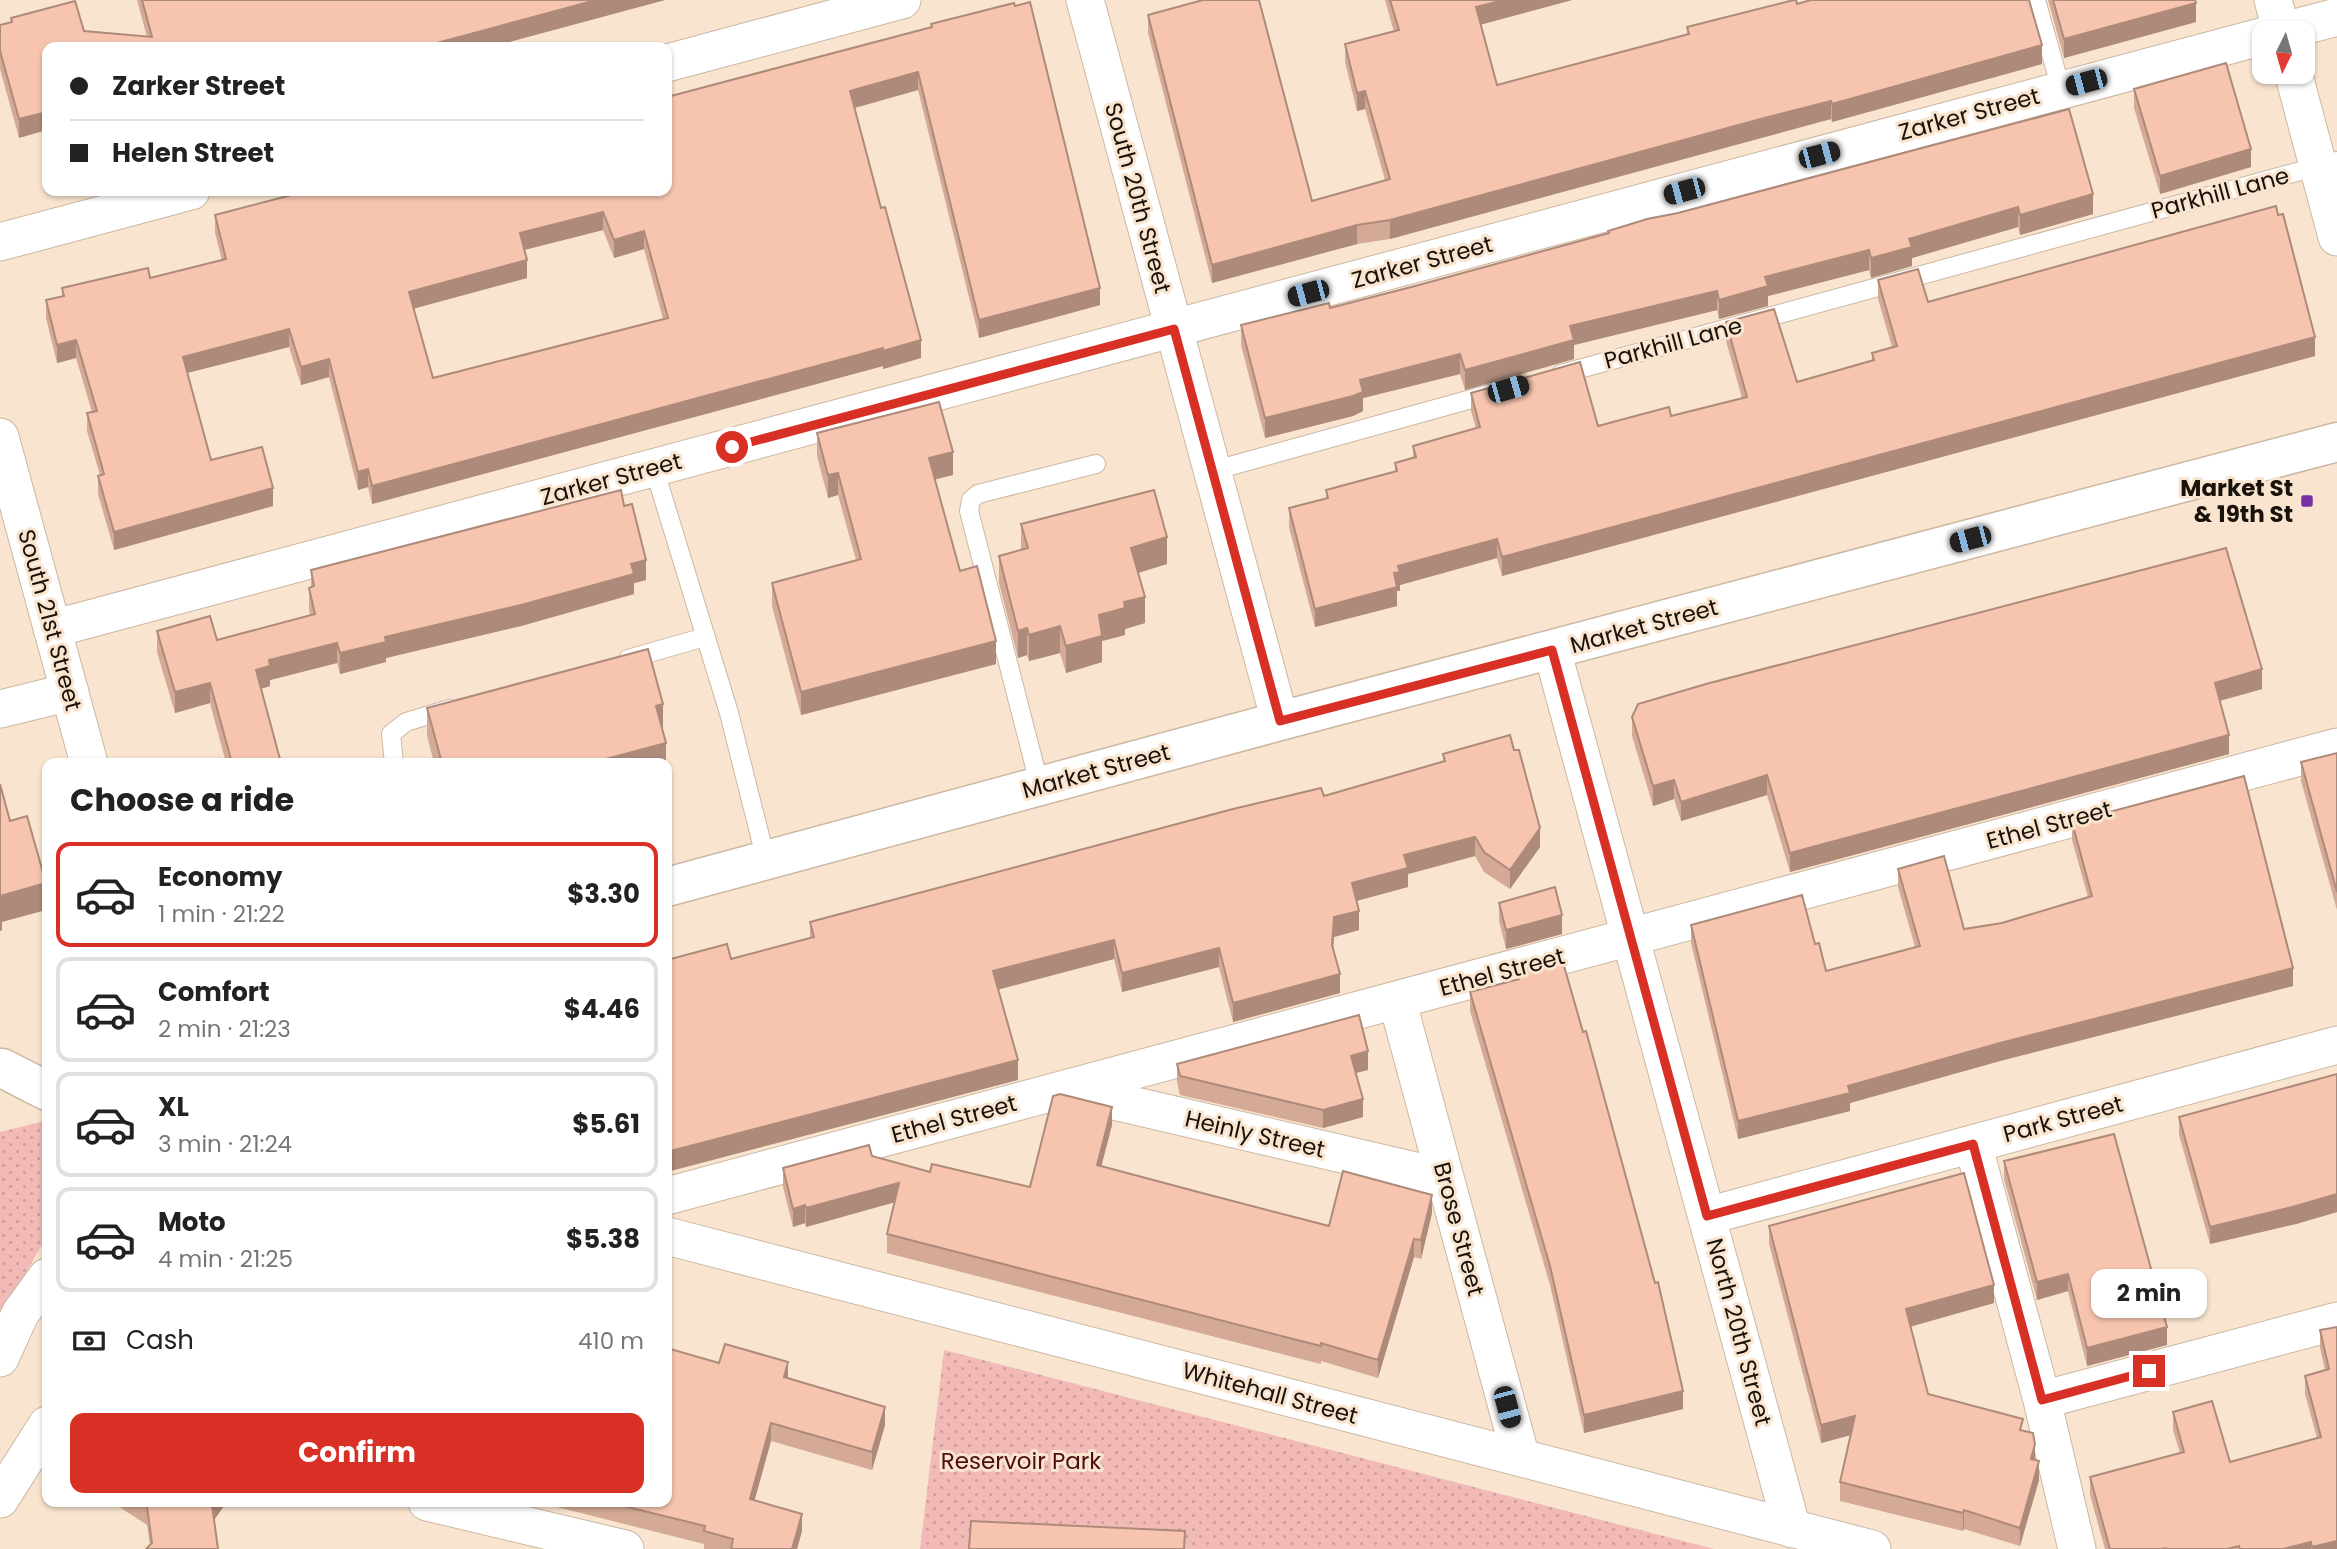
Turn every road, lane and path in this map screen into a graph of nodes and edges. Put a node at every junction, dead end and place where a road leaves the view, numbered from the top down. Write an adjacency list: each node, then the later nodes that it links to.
1 (902, 0): 7 (street)
2 (1085, 0): 14 (street, South 20th Street)
3 (2036, 0): 9 (lane)
4 (2337, 17): 5 (street, Zarker Street)
5 (2313, 21)
6 (2252, 34): 9 (street, Zarker Street)
7 (672, 62)
8 (2297, 84): 10 (street)
9 (2061, 89): 14 (street, Zarker Street)
10 (2327, 163): 12 (street); 15 (lane, Parkhill Lane)
11 (172, 196): 13 (street)
12 (2337, 237)
13 (0, 242)
14 (1174, 329): 20 (street, Zarker Street); 21 (street, South 20th Street)
15 (1549, 378)
16 (1508, 389): 21 (lane)
17 (0, 437): 22 (street, South 21st Street)
18 (2337, 442): 24 (main road, Market Street)
19 (1096, 464): 33 (lane)
20 (654, 468): 22 (street, Zarker Street); 23 (lane)
21 (1212, 471): 29 (street, South 20th Street)
22 (52, 629): 26 (street, South 21st Street)
23 (705, 636): 25 (lane); 34 (lane)
24 (1552, 650): 29 (main road, Market Street); 36 (street, North 20th Street)
25 (614, 662)
26 (69, 692): 28 (street); 31 (street, South 21st Street)
27 (471, 703): 32 (lane)
28 (0, 709)
29 (1280, 721): 33 (main road, Market Street)
30 (2337, 747): 36 (street, Ethel Street)
31 (88, 758)
32 (393, 758)
33 (1040, 787): 34 (main road, Market Street)
34 (766, 860): 35 (main road, Market Street)
35 (672, 886)
36 (1631, 937): 37 (street, Ethel Street); 46 (street, North 20th Street)
37 (1396, 1000): 42 (street, Ethel Street); 44 (street, Brose Street)
38 (2337, 1045): 43 (street, Park Street)
39 (42, 1057): 40 (main road)
40 (1, 1068): 41 (main road)
41 (42, 1088)
42 (1065, 1089): 44 (street, Heinly Street); 45 (street, Ethel Street)
43 (1973, 1144): 46 (street, Park Street); 51 (street)
44 (1445, 1178): 53 (street, Brose Street)
45 (672, 1195)
46 (1707, 1216): 56 (street, North 20th Street)
47 (672, 1237): 53 (street, Whitehall Street)
48 (42, 1284): 50 (street)
49 (2337, 1321): 51 (street)
50 (0, 1358)
51 (2042, 1400): 59 (street)
52 (42, 1433): 54 (street)
53 (1521, 1458): 56 (street, Whitehall Street)
54 (0, 1499)
55 (448, 1507): 57 (street)
56 (1792, 1529): 58 (street, Whitehall Street)
57 (625, 1549)
58 (1872, 1549)
59 (2077, 1549)

